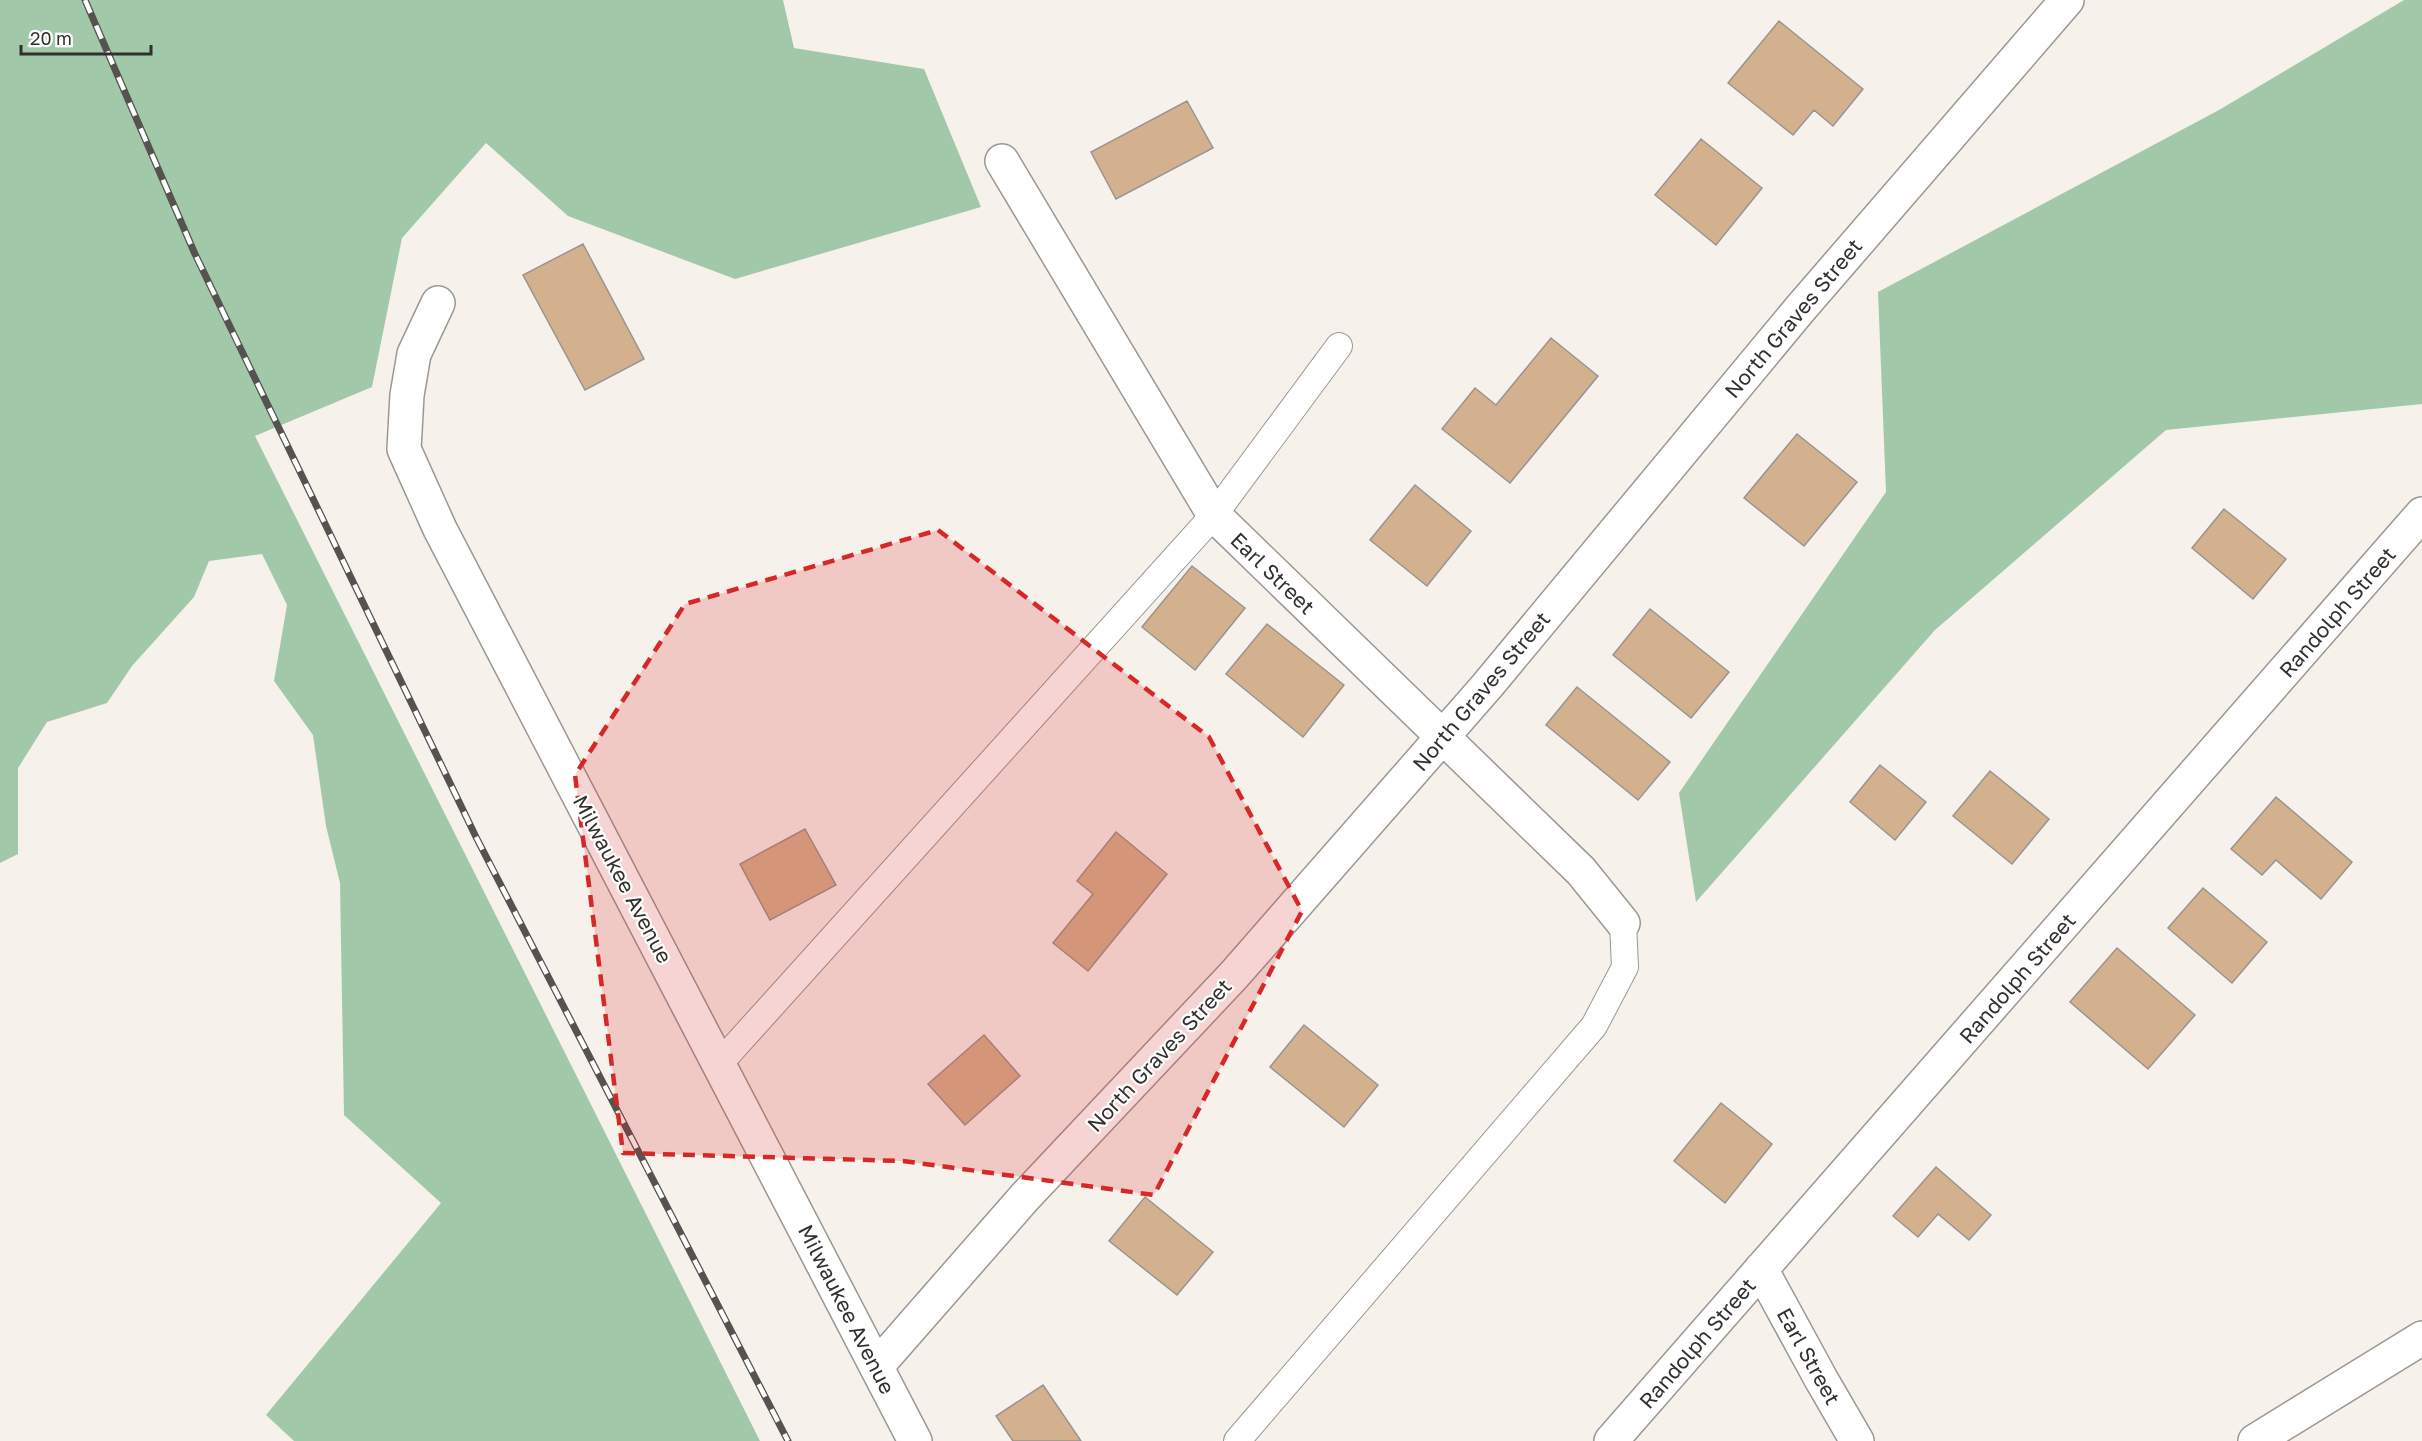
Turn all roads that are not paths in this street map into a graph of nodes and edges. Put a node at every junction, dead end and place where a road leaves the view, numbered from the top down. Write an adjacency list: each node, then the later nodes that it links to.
1 (2067, 0): 7 (street, North Graves Street)
2 (1002, 162): 6 (street, Earl Street)
3 (438, 303): 9 (street, Milwaukee Avenue)
4 (1339, 346): 6 (lane)
5 (2422, 514): 10 (street, Randolph Street)
6 (1214, 515): 7 (street, Earl Street); 9 (lane)
7 (1442, 738): 8 (street, Earl Street); 12 (street, North Graves Street)
8 (1623, 923): 14 (lane)
9 (719, 1064): 12 (street, Milwaukee Avenue)
10 (1761, 1269): 15 (street, Randolph Street); 16 (street, Earl Street)
11 (2422, 1338): 17 (street)
12 (877, 1366): 13 (street, Milwaukee Avenue)
13 (915, 1441)
14 (1237, 1441)
15 (1611, 1441)
16 (1857, 1441)
17 (2255, 1441)

